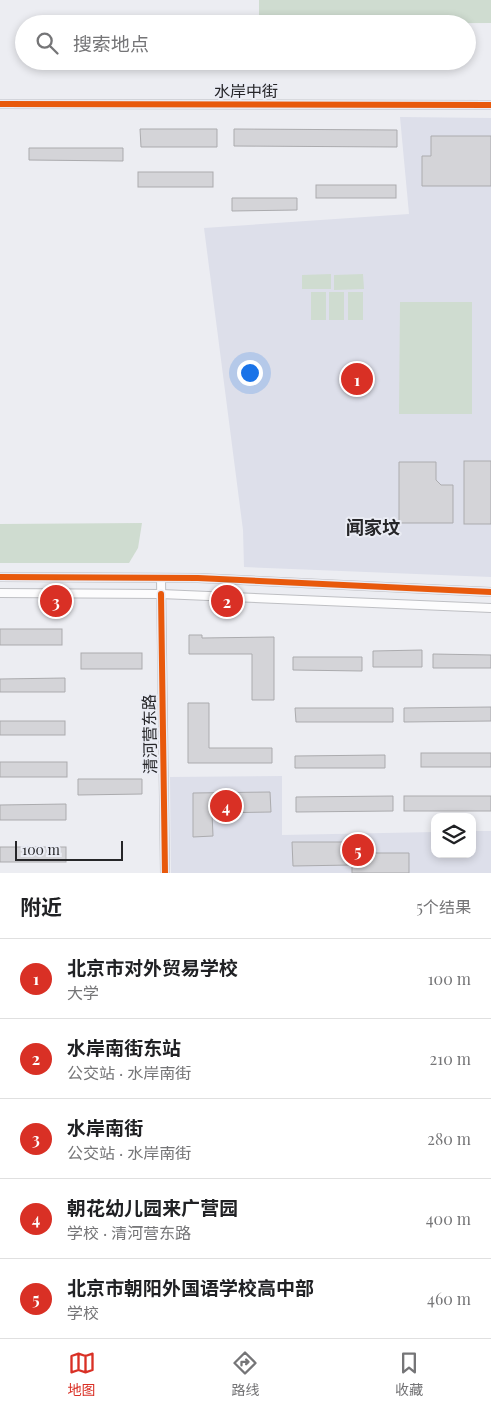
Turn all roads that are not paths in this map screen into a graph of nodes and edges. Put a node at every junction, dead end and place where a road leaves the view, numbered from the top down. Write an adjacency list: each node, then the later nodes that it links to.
1 (0, 104): 2 (street, 水岸中街)
2 (491, 105)
3 (0, 576): 4 (street)
4 (161, 578): 5 (street); 7 (street, 清河营东路)
5 (491, 592)
6 (0, 593): 7 (street)
7 (161, 594): 8 (street); 9 (street, 清河营东路)
8 (491, 608)
9 (165, 873)

